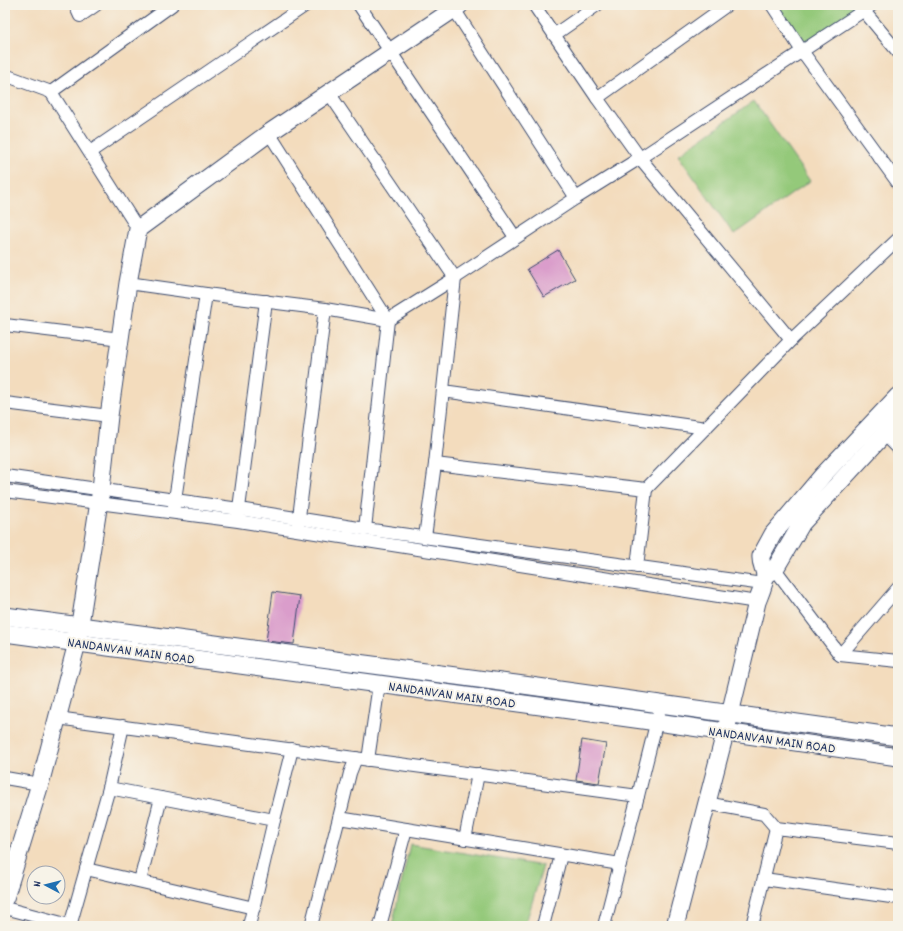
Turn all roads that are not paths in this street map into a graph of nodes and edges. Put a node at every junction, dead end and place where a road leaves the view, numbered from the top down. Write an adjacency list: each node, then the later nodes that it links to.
1 (75, 5): 2 (street)
2 (96, 5)
3 (172, 5): 17 (street)
4 (306, 5): 21 (street)
5 (359, 5): 14 (street)
6 (534, 5): 12 (street)
7 (598, 5): 12 (street)
8 (727, 5): 19 (street)
9 (772, 5): 13 (street)
10 (457, 7): 14 (street); 24 (street)
11 (868, 8): 13 (street); 15 (street)
12 (554, 35): 19 (street)
13 (802, 51): 22 (street); 23 (street)
14 (390, 52): 18 (street); 26 (street)
15 (898, 52)
16 (5, 75): 17 (street)
17 (51, 92): 21 (street)
18 (329, 92): 20 (street); 28 (street)
19 (597, 98): 22 (street)
20 (269, 133): 25 (street); 33 (street)
21 (90, 152): 25 (street)
22 (640, 158): 24 (street); 36 (street)
23 (898, 183)
24 (576, 198): 26 (street)
25 (138, 229): 29 (street)
26 (515, 237): 28 (street)
27 (898, 239): 36 (street)
28 (455, 278): 33 (street); 37 (street)
29 (128, 283): 30 (street); 35 (street)
30 (206, 294): 31 (street); 50 (street)
31 (266, 301): 32 (street); 52 (street)
32 (325, 309): 33 (street); 53 (street)
33 (388, 320): 54 (street)
34 (5, 325): 35 (street)
35 (121, 339): 40 (street)
36 (791, 340): 42 (street)
37 (443, 391): 42 (street); 45 (street)
38 (898, 396): 57 (street)
39 (5, 403): 40 (street)
40 (109, 416): 49 (street)
41 (898, 419): 43 (street)
42 (706, 428): 47 (street)
43 (884, 434): 44 (street); 57 (street)
44 (898, 448)
45 (435, 464): 47 (street); 55 (street)
46 (5, 476): 49 (street)
47 (646, 489): 56 (street)
48 (5, 491): 49 (street)
49 (100, 496): 50 (street); 51 (street); 61 (street)
50 (175, 500): 51 (street); 52 (street)
51 (173, 514): 52 (street)
52 (238, 515): 53 (street)
53 (298, 524): 54 (street); 59 (street)
54 (364, 529): 55 (street)
55 (425, 537): 56 (street)
56 (637, 567): 57 (street)
57 (768, 576): 59 (street); 64 (street)
58 (898, 588): 64 (street)
59 (757, 602): 68 (street)
60 (5, 616): 61 (street)
61 (80, 626): 63 (street); 67 (street)
62 (5, 633): 63 (street, NANDANVAN MAIN ROAD)
63 (77, 643): 66 (street, NANDANVAN MAIN ROAD); 69 (street)
64 (840, 654): 65 (street)
65 (898, 661)
66 (379, 684): 70 (street, NANDANVAN MAIN ROAD); 77 (street)
67 (661, 704): 68 (street); 70 (street)
68 (730, 714): 72 (street); 73 (street)
69 (57, 718): 71 (street); 80 (street)
70 (657, 722): 72 (street, NANDANVAN MAIN ROAD); 82 (street)
71 (123, 726): 74 (street); 81 (street)
72 (725, 733): 75 (street, NANDANVAN MAIN ROAD); 84 (street)
73 (898, 737)
74 (292, 749): 76 (street); 86 (street)
75 (898, 757)
76 (356, 758): 77 (street); 85 (street)
77 (368, 760): 78 (street)
78 (478, 774): 82 (street); 89 (street)
79 (5, 778): 80 (street)
80 (40, 784): 96 (street)
81 (109, 788): 83 (street); 93 (street)
82 (638, 796): 92 (street)
83 (161, 798): 86 (street); 95 (street)
84 (706, 804): 87 (street); 106 (street)
85 (339, 818): 88 (street); 102 (street)
86 (274, 820): 99 (street)
87 (776, 828): 90 (street); 94 (street)
88 (406, 829): 89 (street); 103 (street)
89 (465, 839): 91 (street)
90 (898, 843)
91 (561, 855): 92 (street); 104 (street)
92 (620, 864): 105 (street)
93 (86, 869): 95 (street); 100 (street)
94 (764, 879): 97 (street); 107 (street)
95 (140, 881): 99 (street)
96 (5, 898)
97 (898, 898)
98 (5, 908): 100 (street)
99 (254, 908): 101 (street)
100 (71, 926)
101 (249, 926)
102 (311, 926)
103 (380, 926)
104 (543, 926)
105 (604, 926)
106 (675, 926)
107 (752, 926)

